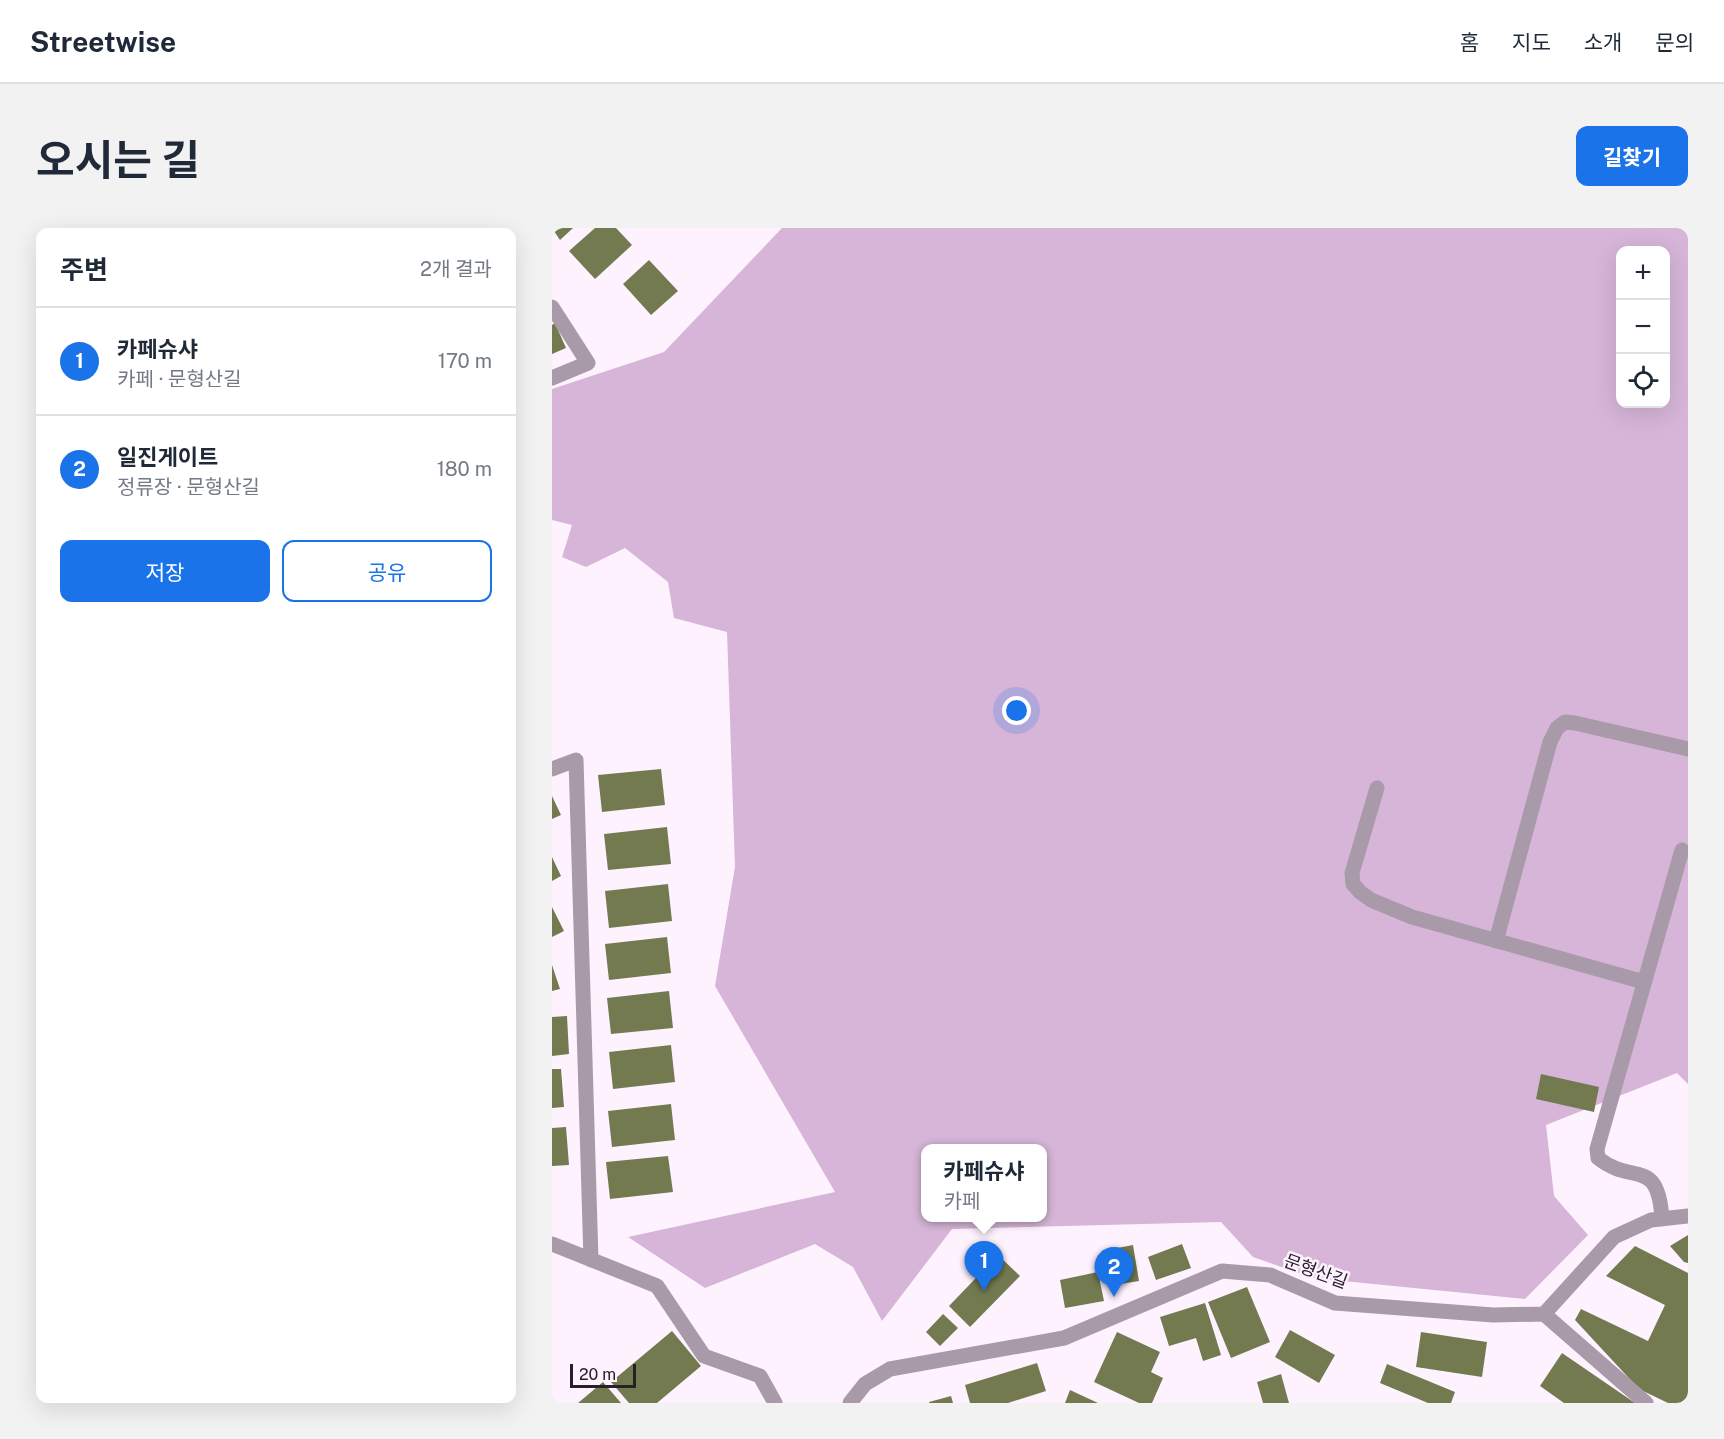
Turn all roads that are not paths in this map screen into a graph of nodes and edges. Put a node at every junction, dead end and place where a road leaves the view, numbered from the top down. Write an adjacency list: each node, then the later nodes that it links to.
1 (552, 307): 2 (street)
2 (552, 378)
3 (1688, 749): 7 (street)
4 (552, 769): 12 (street)
5 (1377, 788): 7 (street)
6 (1682, 850): 8 (street)
7 (1496, 941): 8 (street)
8 (1644, 982): 10 (street)
9 (1688, 1216): 10 (street)
10 (1662, 1219): 13 (street)
11 (552, 1244): 12 (street)
12 (591, 1260): 14 (street)
13 (1544, 1314): 15 (street, 문형산길); 16 (street)
14 (775, 1403)
15 (850, 1403)
16 (1646, 1403)

